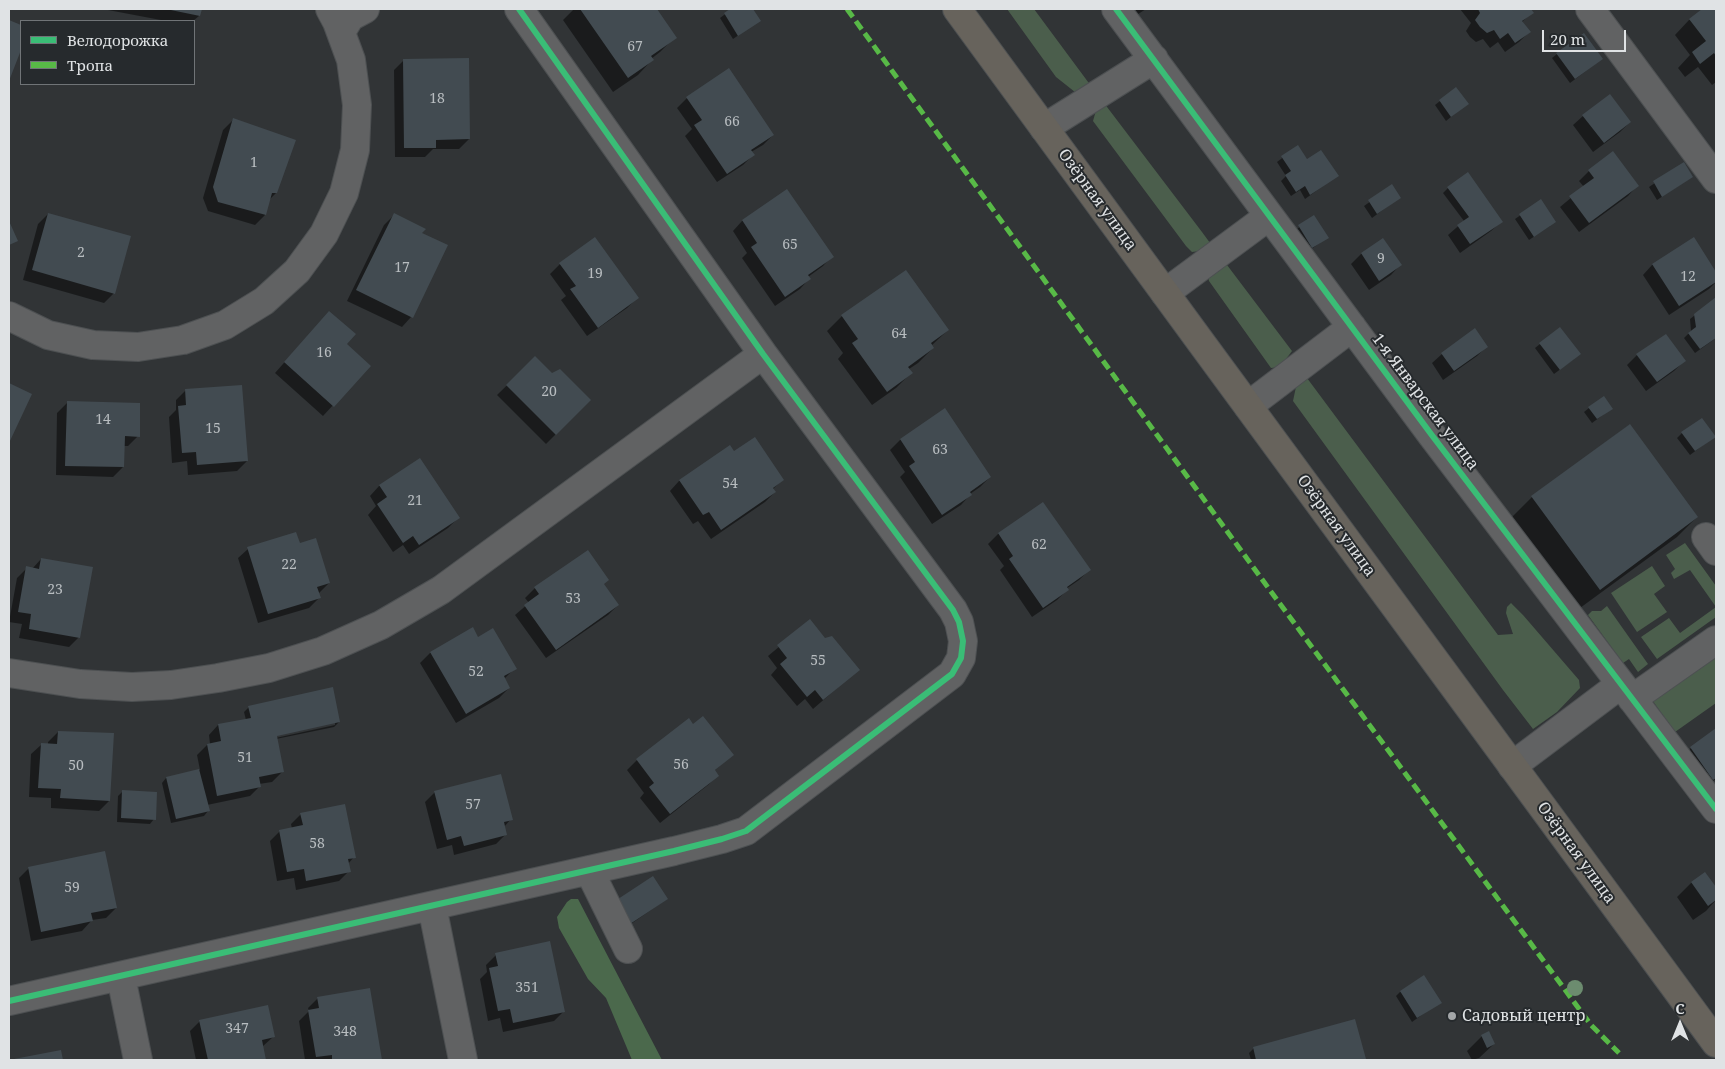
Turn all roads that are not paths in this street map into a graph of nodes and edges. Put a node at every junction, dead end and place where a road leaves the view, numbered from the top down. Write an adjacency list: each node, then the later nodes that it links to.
1 (365, 9): 6 (street)
2 (519, 9): 14 (street)
3 (958, 9): 8 (main road, Озёрная улица)
4 (1116, 9): 7 (street, 1-я Январская улица)
5 (1590, 9): 9 (street)
6 (335, 20): 12 (street)
7 (1154, 59): 8 (street); 10 (street, 1-я Январская улица)
8 (1044, 128): 11 (main road, Озёрная улица)
9 (1716, 179)
10 (1269, 216): 11 (street); 13 (street, 1-я Январская улица)
11 (1165, 293): 15 (main road, Озёрная улица)
12 (9, 316)
13 (1352, 327): 15 (street); 18 (street, 1-я Январская улица)
14 (763, 354): 17 (street); 21 (street)
15 (1248, 406): 19 (main road, Озёрная улица)
16 (1716, 640): 18 (street)
17 (9, 673)
18 (1627, 692): 19 (street); 20 (street, 1-я Январская улица)
19 (1512, 766): 26 (main road, Озёрная улица)
20 (1716, 810)
21 (589, 870): 22 (street); 23 (street)
22 (432, 906): 24 (street); 28 (street)
23 (628, 949)
24 (121, 977): 25 (street); 27 (street)
25 (9, 1002)
26 (1716, 1043)
27 (138, 1060)
28 (463, 1060)

